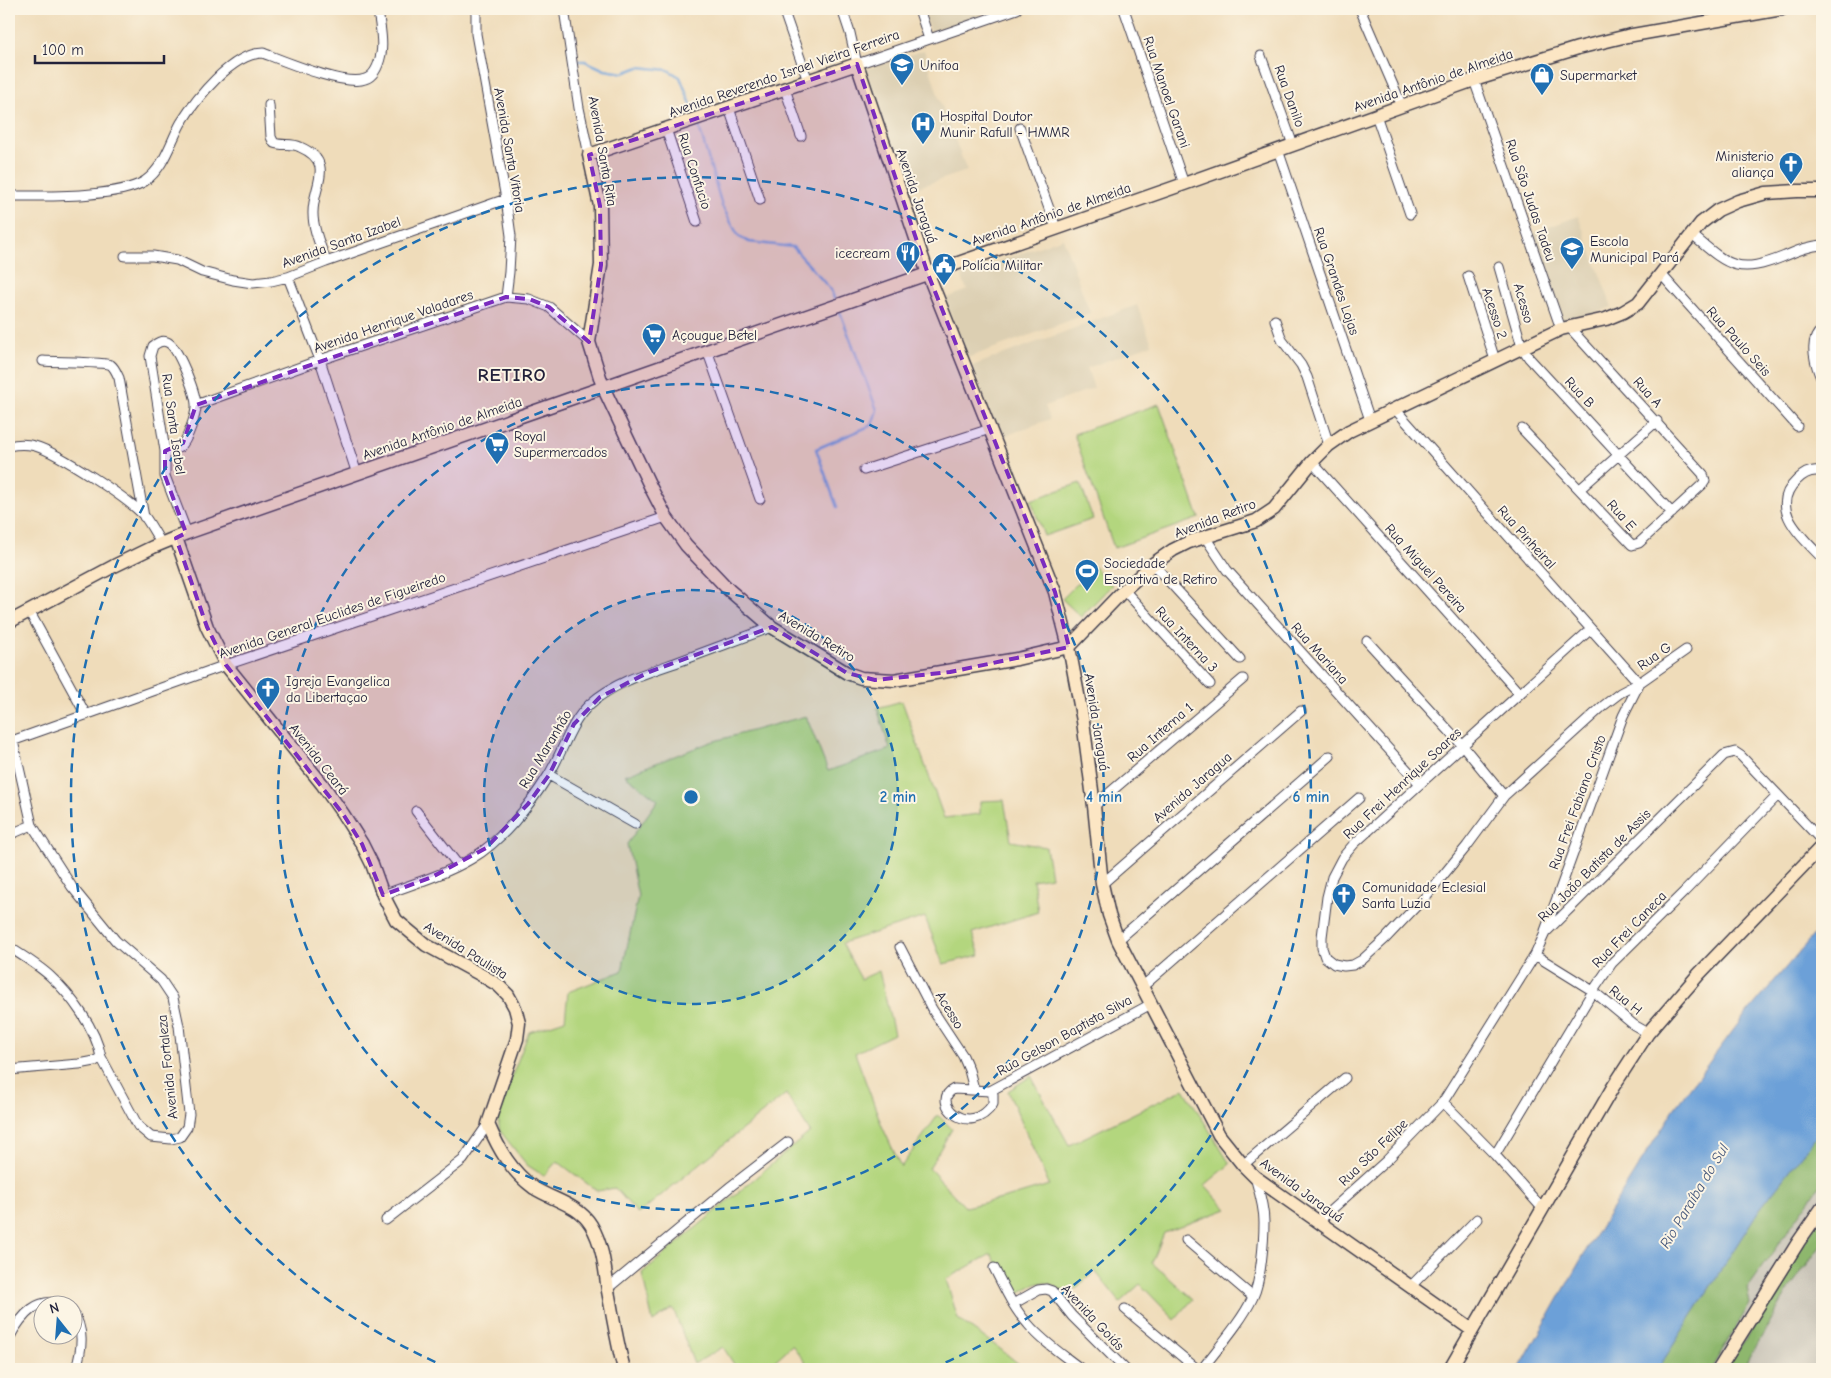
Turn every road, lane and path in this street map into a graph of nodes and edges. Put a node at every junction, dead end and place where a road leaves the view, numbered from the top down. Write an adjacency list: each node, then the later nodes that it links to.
1 (378, 9): 29 (street)
2 (476, 9): 30 (street, Avenida Santa Vitoria)
3 (564, 9): 26 (street, Avenida Santa Rita)
4 (783, 9): 15 (street)
5 (842, 9): 13 (street)
6 (919, 9): 11 (street)
7 (1013, 9): 11 (street, Avenida Reverendo Israel Vieira Ferreira)
8 (1124, 9): 27 (street, Rua Manoel Garani)
9 (1360, 9): 18 (street)
10 (1782, 9): 14 (street, Avenida Antônio de Almeida)
11 (929, 39): 13 (street, Avenida Reverendo Israel Vieira Ferreira)
12 (1261, 56): 24 (street, Rua Danilo)
13 (857, 64): 15 (street, Avenida Reverendo Israel Vieira Ferreira); 40 (street, Avenida Jaraguá)
14 (1474, 80): 18 (street, Avenida Antônio de Almeida); 46 (street, Rua São Judas Tadeu)
15 (808, 81): 16 (street, Avenida Reverendo Israel Vieira Ferreira)
16 (784, 89): 19 (street, Avenida Reverendo Israel Vieira Ferreira); 23 (street)
17 (268, 105): 38 (street)
18 (1402, 106): 20 (street, Avenida Antônio de Almeida)
19 (729, 108): 22 (street, Avenida Reverendo Israel Vieira Ferreira); 31 (street)
20 (1376, 115): 24 (street, Avenida Antônio de Almeida); 32 (street)
21 (1020, 128): 34 (street)
22 (666, 129): 26 (street, Avenida Reverendo Israel Vieira Ferreira); 33 (street, Rua Confucio)
23 (801, 136)
24 (1293, 145): 25 (street, Avenida Antônio de Almeida)
25 (1278, 150): 27 (street, Avenida Antônio de Almeida); 58 (street, Rua Grandes Lojas)
26 (589, 155): 48 (street, Avenida Santa Rita)
27 (1184, 184): 34 (street, Avenida Antônio de Almeida)
28 (1822, 191): 35 (street, Avenida Retiro)
29 (9, 196)
30 (506, 199): 38 (street, Avenida Santa Izabel); 44 (street, Avenida Santa Vitoria)
31 (760, 200)
32 (1410, 214)
33 (697, 222)
34 (1056, 228): 40 (street, Avenida Antônio de Almeida)
35 (1691, 234): 36 (street); 41 (street, Avenida Retiro)
36 (1822, 245)
37 (126, 256): 43 (street, Avenida Santa Izabel)
38 (326, 262): 43 (street, Avenida Santa Izabel)
39 (1499, 267): 49 (street, Acesso)
40 (928, 274): 50 (street, Avenida Antônio de Almeida); 61 (street, Avenida Jaraguá)
41 (1661, 274): 46 (street, Avenida Retiro); 60 (street, Rua Paulo Seis)
42 (1468, 276): 52 (street, Acesso 2)
43 (288, 277): 51 (street)
44 (506, 297): 48 (street, Avenida Henrique Valadares); 51 (street, Avenida Henrique Valadares)
45 (1275, 320): 63 (street)
46 (1565, 328): 49 (street, Avenida Retiro); 59 (street, Rua A)
47 (1822, 330): 54 (street)
48 (589, 342): 55 (street, Avenida Santa Rita)
49 (1522, 347): 52 (street, Avenida Retiro); 66 (street, Rua B)
50 (707, 350): 55 (street, Avenida Antônio de Almeida); 73 (street)
51 (320, 360): 56 (street, Avenida Henrique Valadares); 70 (street)
52 (1496, 360): 57 (street, Avenida Retiro)
53 (43, 361): 75 (street)
54 (1822, 380)
55 (603, 387): 70 (street, Avenida Antônio de Almeida); 76 (street, Avenida Retiro)
56 (196, 405): 65 (street); 65 (street, Rua Santa Isabel)
57 (1395, 409): 58 (street, Avenida Retiro); 86 (street, Rua Pinheiral)
58 (1370, 420): 63 (street, Avenida Retiro)
59 (1657, 422): 66 (street); 71 (street, Rua A)
60 (1797, 426)
61 (990, 429): 68 (street); 88 (street, Avenida Jaraguá)
62 (1522, 429): 72 (street, Rua E)
63 (1329, 444): 67 (street, Avenida Retiro)
64 (9, 446): 75 (street)
65 (165, 452): 77 (street, Rua Santa Isabel)
66 (1619, 455): 72 (street); 74 (street, Rua B)
67 (1312, 462): 78 (street, Avenida Retiro); 95 (street, Rua Miguel Pereira)
68 (864, 470)
69 (1822, 472): 80 (street)
70 (357, 474): 77 (street, Avenida Antônio de Almeida)
71 (1705, 477): 74 (street, Rua E)
72 (1580, 490): 74 (street, Rua E)
73 (760, 499)
74 (1672, 513)
75 (144, 516): 79 (street)
76 (666, 517): 85 (street, Avenida Retiro); 91 (street, Avenida General Euclides de Figueiredo)
77 (181, 536): 79 (street, Avenida Antônio de Almeida); 91 (street, Avenida Ceará)
78 (1205, 537): 81 (street, Avenida Retiro); 102 (street, Rua Mariana)
79 (161, 543): 83 (street, Avenida Antônio de Almeida)
80 (1822, 558)
81 (1153, 564): 82 (street, Avenida Retiro); 90 (street)
82 (1124, 590): 88 (street, Avenida Retiro); 93 (street, Rua Interna 3)
83 (29, 611): 84 (street, Avenida Antônio de Almeida); 97 (street)
84 (9, 622)
85 (772, 627): 88 (street, Avenida Retiro); 101 (street, Rua Maranhão)
86 (1591, 629): 94 (street, Rua Pinheiral); 95 (street, Rua Frei Henrique Soares)
87 (1367, 641): 99 (street)
88 (1069, 647): 106 (street, Avenida Jaraguá)
89 (1686, 650): 94 (street, Rua G)
90 (1240, 659)
91 (226, 665): 97 (street, Avenida General Euclides de Figueiredo); 115 (street, Avenida Ceará)
92 (1243, 679): 106 (street, Rua Interna 1)
93 (1210, 684)
94 (1639, 684): 104 (street, Rua Frei Henrique Soares); 116 (street, Rua Frei Fabiano Cristo)
95 (1519, 693): 99 (street, Rua Frei Henrique Soares)
96 (1301, 711): 114 (street, Avenida Jaragua)
97 (86, 715): 98 (street, Avenida General Euclides de Figueiredo)
98 (11, 742): 109 (street, Avenida Fortaleza)
99 (1463, 746): 102 (street, Rua Frei Henrique Soares); 104 (street)
100 (1330, 756): 117 (street)
101 (549, 775): 108 (street); 113 (street, Rua Maranhão)
102 (1420, 784): 104 (street, Rua Frei Henrique Soares)
103 (1778, 794): 111 (street, Rua João Batista de Assis); 116 (street, Rua João Batista de Assis); 122 (street, Rua Frei Caneca)
104 (1504, 796)
105 (1359, 798): 121 (street)
106 (1094, 806): 114 (street, Avenida Jaraguá)
107 (416, 811): 113 (street)
108 (635, 824)
109 (32, 825): 110 (street); 125 (street, Avenida Fortaleza)
110 (9, 834)
111 (1822, 841)
112 (1822, 846): 124 (street)
113 (458, 865): 115 (street, Rua Maranhão)
114 (1102, 884): 117 (street, Avenida Jaraguá)
115 (383, 895): 131 (street, Avenida Paulista)
116 (1545, 933): 120 (street, Rua João Batista de Assis)
117 (1118, 940): 121 (street, Avenida Jaraguá)
118 (900, 946): 128 (street, Acesso)
119 (9, 947): 125 (street)
120 (1535, 955): 122 (street, Rua H); 130 (street, Rua João Batista de Assis)
121 (1142, 987): 123 (street, Avenida Jaraguá)
122 (1592, 991): 124 (street, Rua H); 133 (street, Rua Frei Caneca)
123 (1150, 1004): 129 (street, Rua Gelson Baptista Silva); 134 (street, Avenida Jaraguá)
124 (1648, 1033): 137 (street)
125 (98, 1059): 126 (street)
126 (9, 1070)
127 (1345, 1078): 134 (street)
128 (974, 1089): 129 (street, Rua Gelson Baptista Silva); 129 (street, Rua Gelson Baptista Silva)
129 (990, 1091)
130 (1443, 1102): 133 (street); 140 (street, Rua São Felipe)
131 (488, 1124): 139 (street); 144 (street)
132 (788, 1142): 144 (street)
133 (1495, 1155): 137 (street)
134 (1243, 1166): 135 (street, Avenida Jaraguá)
135 (1256, 1177): 140 (street, Avenida Jaraguá); 145 (street)
136 (1822, 1208): 159 (street)
137 (1543, 1209): 149 (street)
138 (1477, 1219): 143 (street)
139 (386, 1220)
140 (1319, 1221): 143 (street, Avenida Jaraguá)
141 (1186, 1240): 145 (street)
142 (994, 1268): 146 (street)
143 (1410, 1287): 149 (street, Avenida Jaraguá)
144 (608, 1288): 153 (street)
145 (1253, 1297): 157 (street)
146 (1013, 1304): 154 (street); 155 (street, Avenida Goiás)
147 (32, 1309): 150 (street)
148 (1125, 1310): 156 (street)
149 (1472, 1330): 158 (street)
150 (9, 1338)
151 (80, 1346): 152 (street)
152 (76, 1369)
153 (624, 1369)
154 (1081, 1369)
155 (1124, 1369)
156 (1198, 1369)
157 (1202, 1369)
158 (1450, 1369)
159 (1719, 1369)

